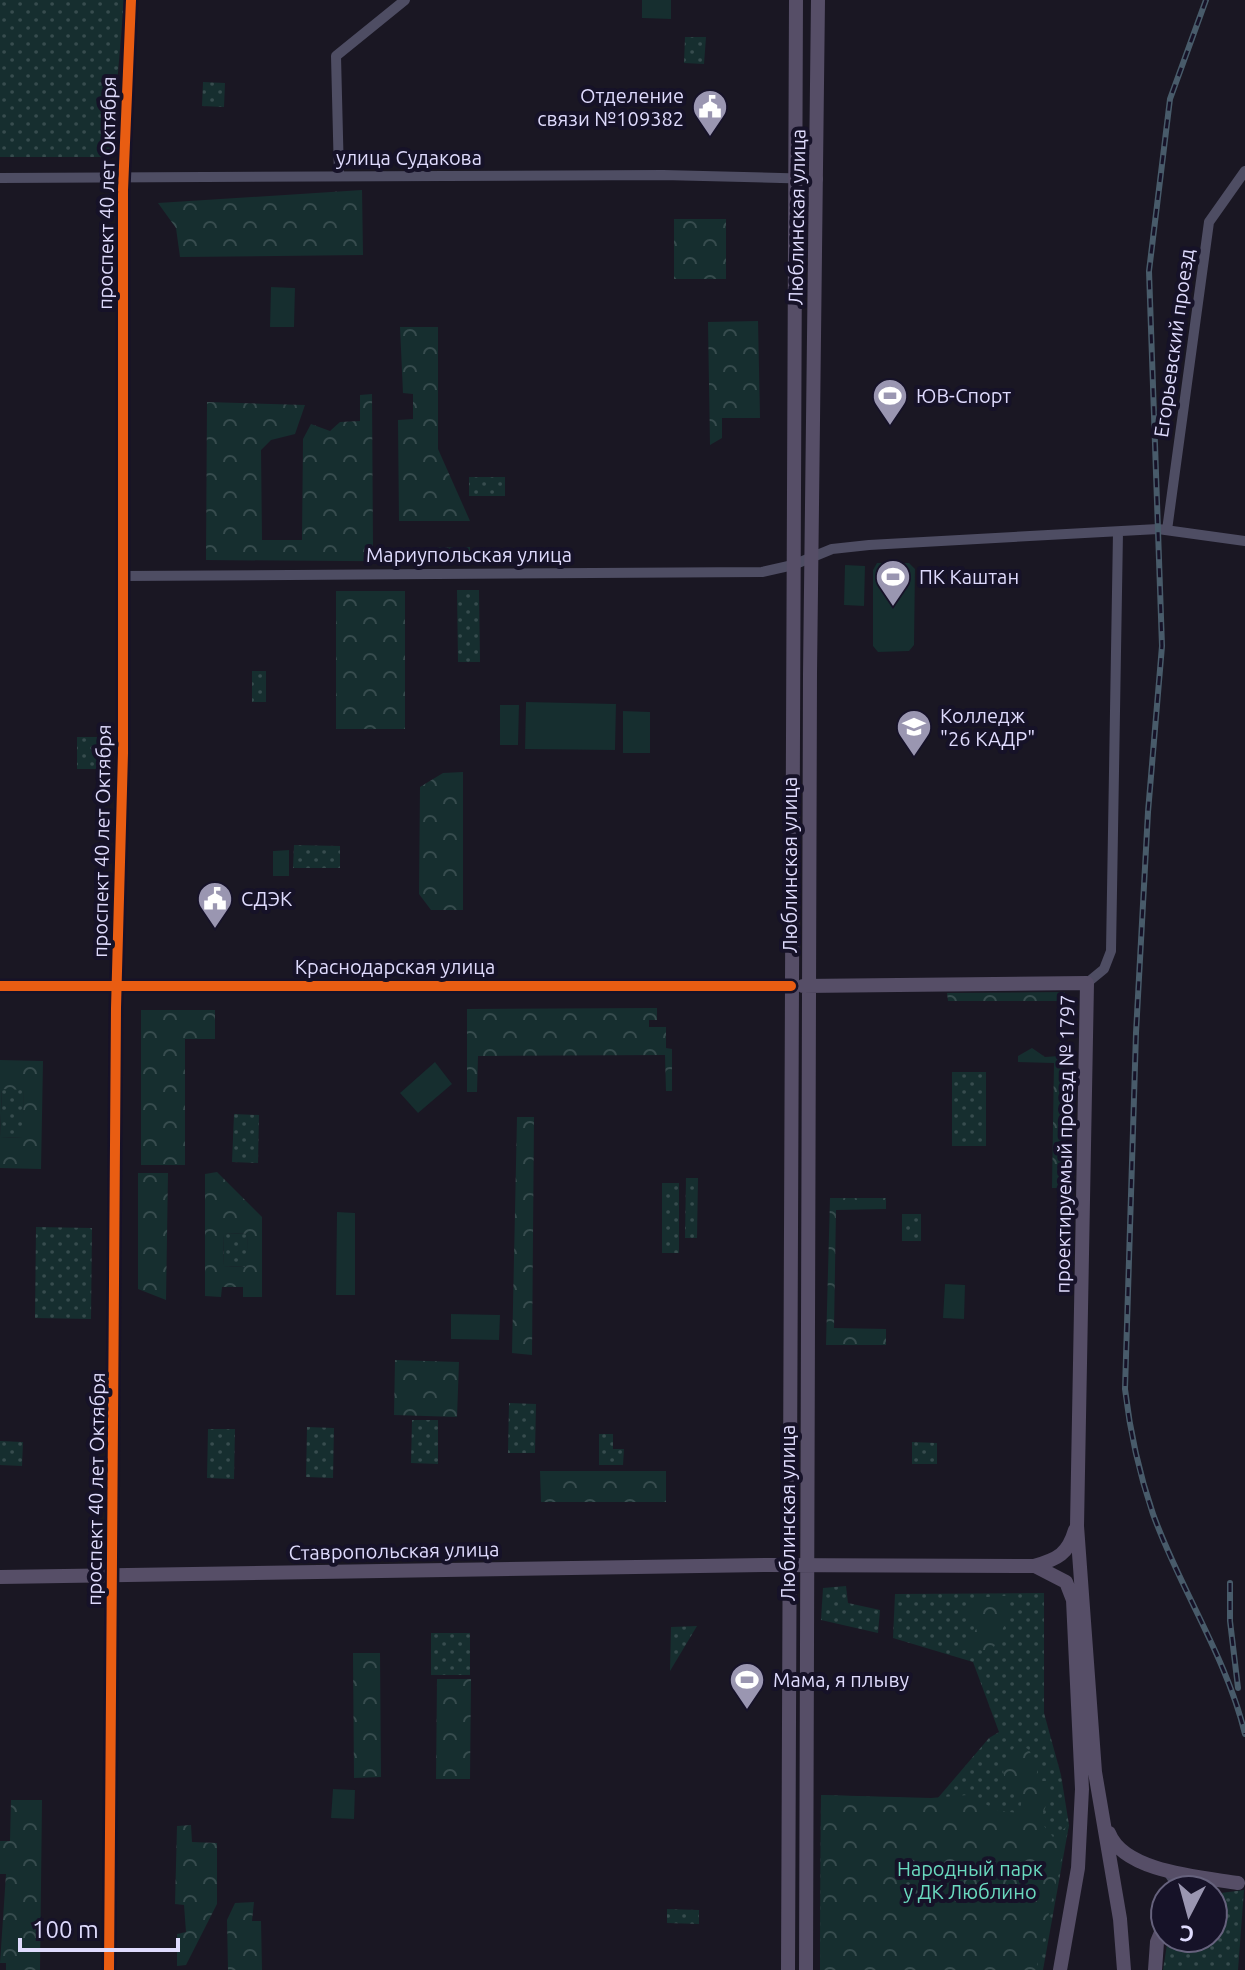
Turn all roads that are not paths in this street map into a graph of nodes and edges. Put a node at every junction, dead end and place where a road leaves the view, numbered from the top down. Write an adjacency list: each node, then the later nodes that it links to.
1 (131, 0): 6 (street, проспект 40 лет Октября)
2 (405, 0): 7 (street)
3 (796, 0): 8 (main road, Люблинская улица)
4 (818, 0): 10 (main road, Люблинская улица)
5 (1245, 171): 11 (street, Егорьевский проезд)
6 (124, 176): 7 (street, улица Судакова); 9 (street, улица Судакова); 16 (street, проспект 40 лет Октября)
7 (339, 176): 8 (street, улица Судакова)
8 (795, 176): 10 (street, улица Судакова); 15 (main road, Люблинская улица)
9 (0, 178)
10 (818, 179): 14 (main road, Люблинская улица)
11 (1167, 530): 12 (street); 13 (street)
12 (1118, 532): 14 (street); 17 (street, проектируемый проезд № 1797)
13 (1245, 541)
14 (812, 555): 15 (street, Мариупольская улица); 21 (main road, Люблинская улица)
15 (793, 565): 16 (street, Мариупольская улица); 20 (main road, Люблинская улица)
16 (123, 576): 19 (street, проспект 40 лет Октября)
17 (1087, 983): 21 (main road, Краснодарская улица); 22 (main road, проектируемый проезд № 1797)
18 (0, 986): 19 (street, Краснодарская улица)
19 (117, 986): 20 (street, Краснодарская улица); 26 (street, проспект 40 лет Октября)
20 (791, 986): 21 (main road, Краснодарская улица); 23 (main road, Люблинская улица)
21 (809, 986): 24 (main road, Люблинская улица)
22 (1077, 1526): 25 (main road); 28 (main road, проектируемый проезд № 1797)
23 (789, 1565): 24 (main road, Ставропольская улица); 26 (main road, Ставропольская улица); 35 (main road, Люблинская улица)
24 (808, 1566): 25 (main road, Ставропольская улица); 36 (main road, Люблинская улица)
25 (1034, 1566): 37 (main road)
26 (113, 1576): 27 (main road, Ставропольская улица); 34 (street, проспект 40 лет Октября)
27 (0, 1577)
28 (1105, 1823): 29 (main road); 38 (main road, проектируемый проезд № 1797)
29 (1166, 1870): 30 (street); 31 (main road)
30 (1169, 1874)
31 (1188, 1874)
32 (1229, 1882): 33 (main road)
33 (1238, 1883)
34 (109, 1970)
35 (788, 1970)
36 (806, 1970)
37 (1060, 1970)
38 (1124, 1970)

